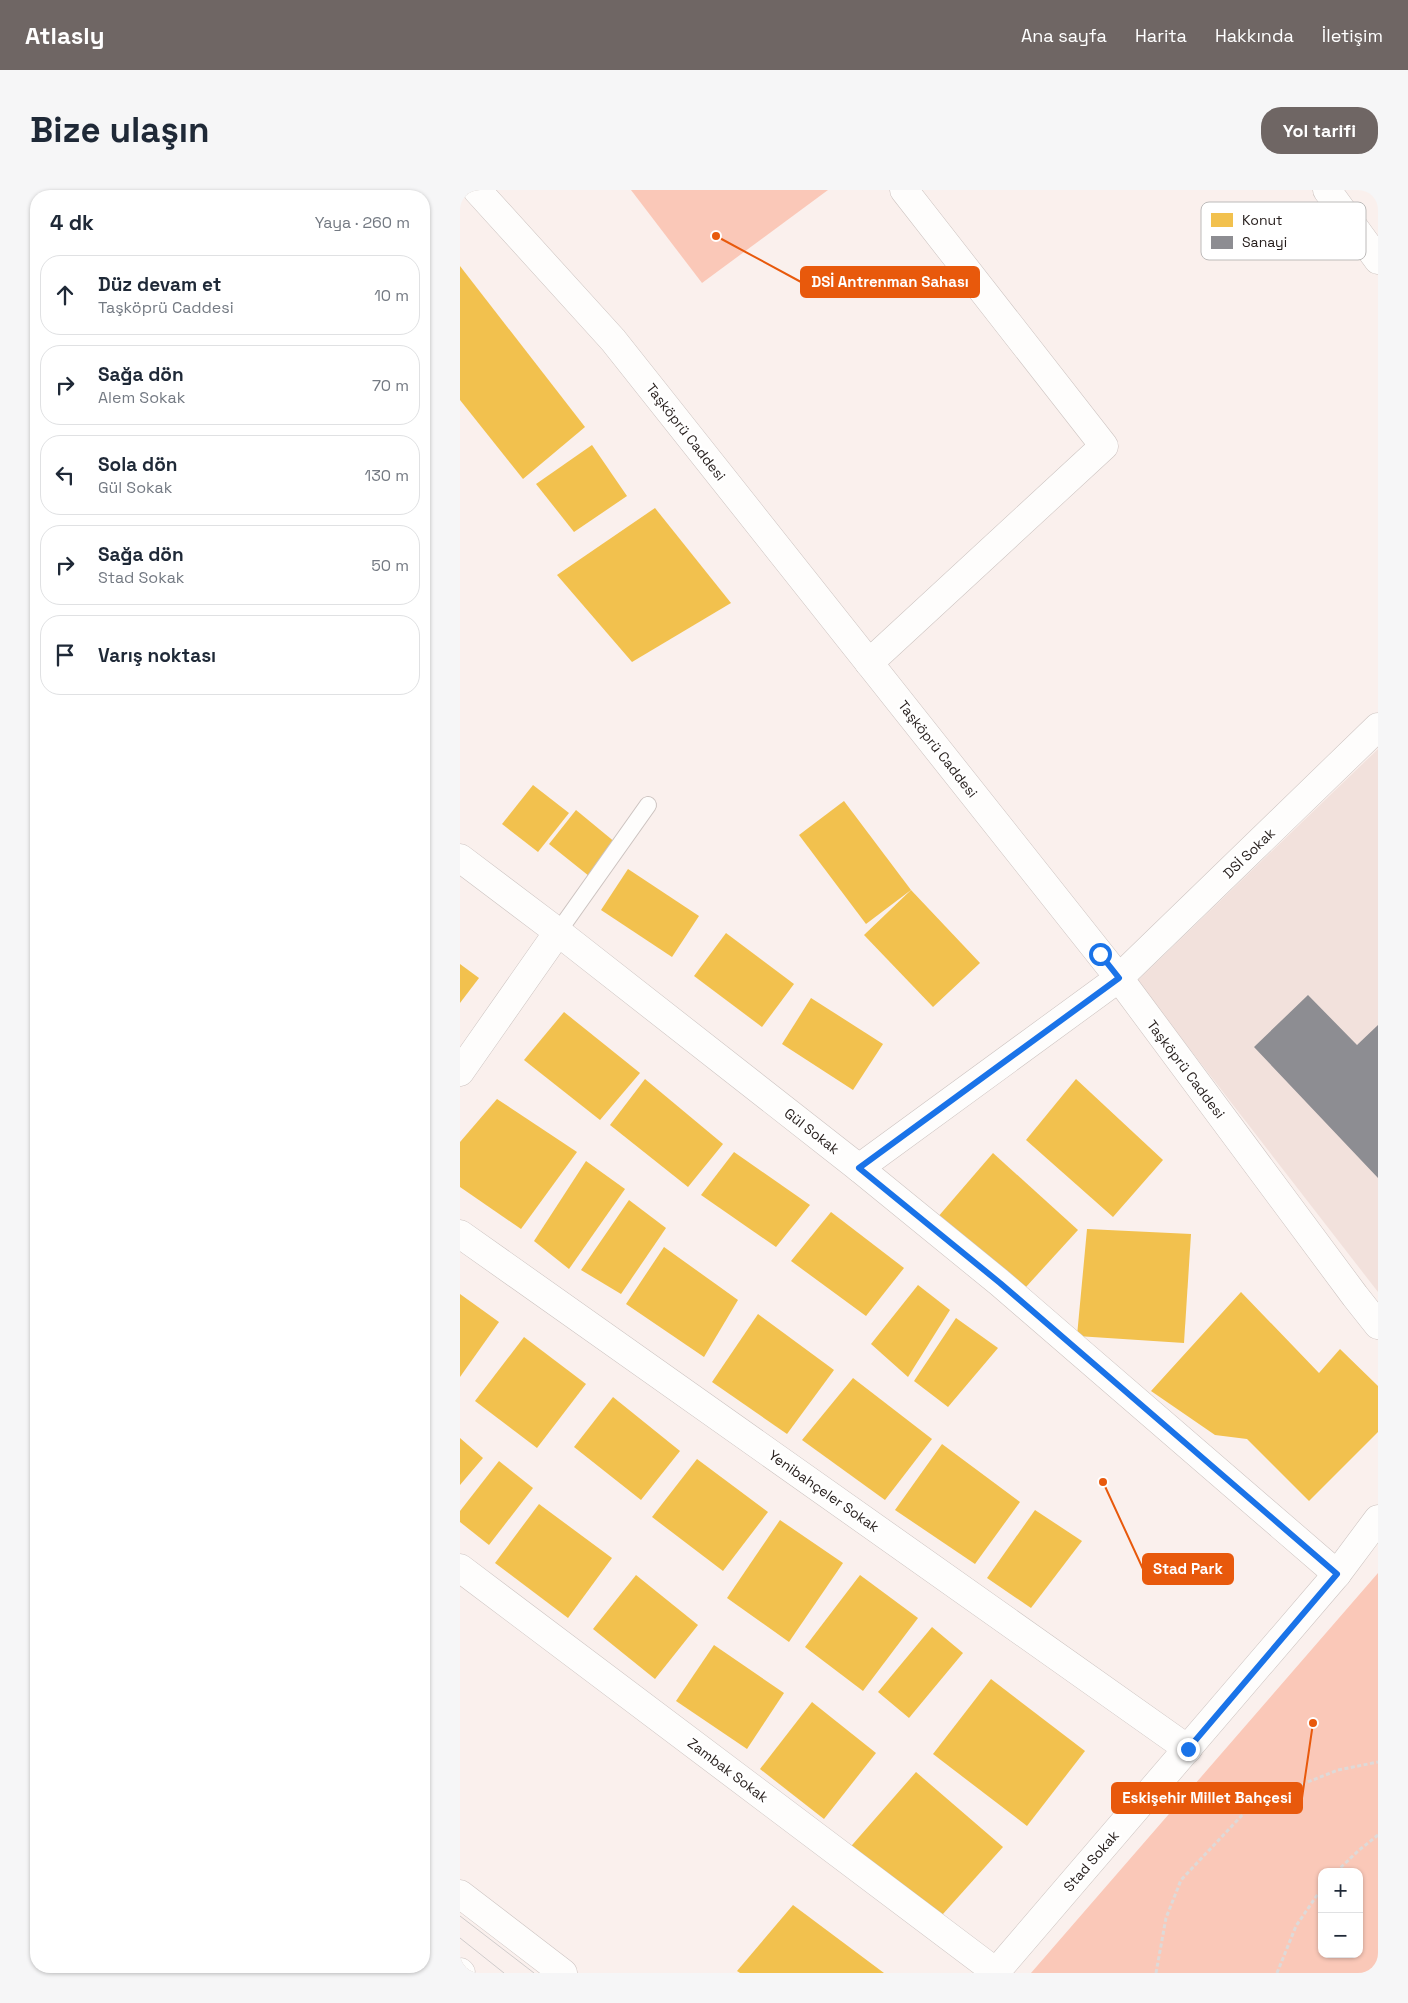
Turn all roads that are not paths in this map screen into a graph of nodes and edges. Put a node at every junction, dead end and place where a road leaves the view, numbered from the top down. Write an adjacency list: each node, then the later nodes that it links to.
1 (477, 190): 7 (street, Taşköprü Caddesi)
2 (904, 190): 7 (street)
3 (1327, 190): 4 (street)
4 (1336, 202)
5 (1366, 244): 6 (street)
6 (1378, 260)
7 (869, 663): 12 (street, Taşköprü Caddesi)
8 (1378, 727): 12 (street, DSİ Sokak)
9 (648, 805): 11 (lane)
10 (460, 858): 11 (street, Gül Sokak)
11 (558, 932): 13 (street); 14 (street, Gül Sokak)
12 (1119, 978): 14 (street, DSİ Sokak); 16 (street, Taşköprü Caddesi)
13 (460, 1072)
14 (859, 1168): 19 (street, Gül Sokak)
15 (460, 1234): 20 (street, Yenibahçeler Sokak)
16 (1378, 1325)
17 (1378, 1519): 19 (street, Stad Sokak)
18 (460, 1568): 22 (street, Zambak Sokak)
19 (1337, 1574): 20 (street, Stad Sokak)
20 (1188, 1749): 22 (street, Stad Sokak)
21 (460, 1894): 23 (street)
22 (995, 1972)
23 (563, 1973)

